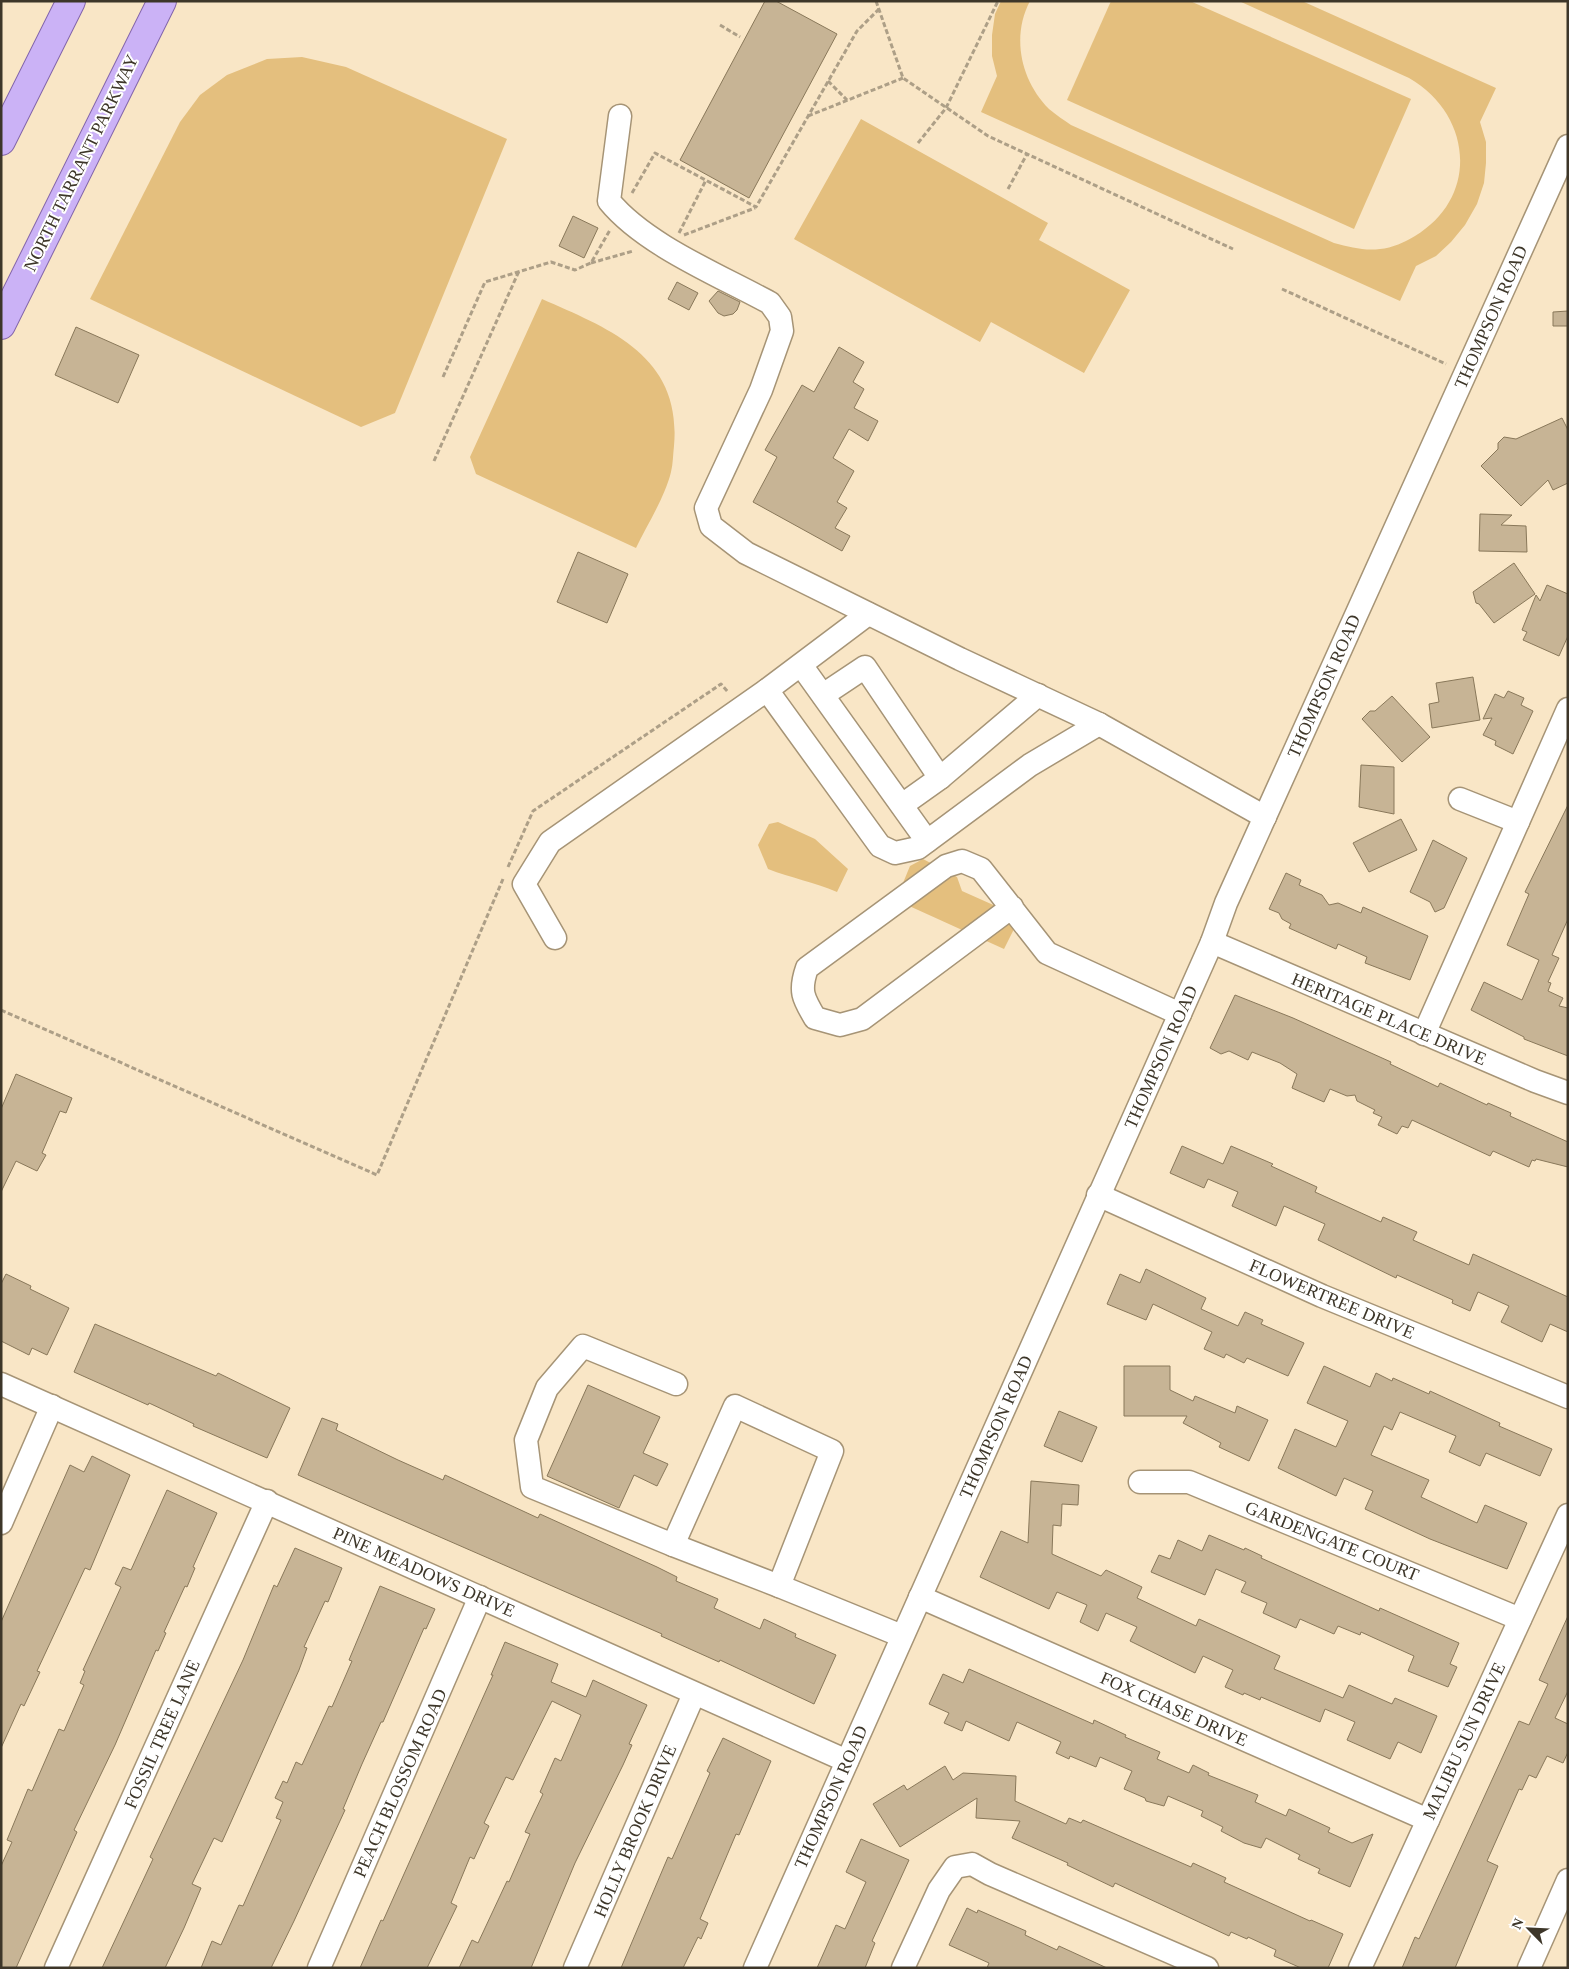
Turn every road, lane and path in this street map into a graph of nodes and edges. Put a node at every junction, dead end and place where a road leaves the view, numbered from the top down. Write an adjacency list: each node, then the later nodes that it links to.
1 (70, 1): 14 (main road)
2 (162, 1): 25 (main road, NORTH TARRANT PARKWAY)
3 (876, 1): 5 (path)
4 (998, 1): 11 (path)
5 (879, 9): 8 (path); 9 (path)
6 (720, 25): 7 (path)
7 (740, 37)
8 (903, 78): 10 (path); 11 (path)
9 (828, 81): 10 (path); 13 (path)
10 (847, 100): 13 (path)
11 (946, 108): 15 (path); 17 (path)
12 (620, 116): 20 (street)
13 (808, 116): 18 (path)
14 (1, 141)
15 (918, 143)
16 (1568, 146): 40 (street, THOMPSON ROAD)
17 (1027, 154): 19 (path); 22 (path)
18 (706, 180): 20 (path); 21 (path)
19 (1008, 189)
20 (620, 214): 23 (path); 29 (street)
21 (677, 238)
22 (1233, 248)
23 (520, 271): 27 (path); 28 (path)
24 (1282, 289): 26 (path)
25 (1, 325)
26 (1446, 364)
27 (443, 377)
28 (434, 461)
29 (868, 614): 30 (street); 33 (street)
30 (801, 664): 31 (street); 32 (street)
31 (767, 690): 34 (street); 42 (street)
32 (823, 695): 37 (street); 39 (street)
33 (1038, 696): 36 (street); 37 (street)
34 (740, 709): 43 (path); 46 (street)
35 (1568, 709): 41 (street)
36 (1099, 724): 40 (street); 42 (street)
37 (940, 778): 39 (street)
38 (1460, 799): 41 (street)
39 (902, 805): 42 (street)
40 (1265, 817): 47 (street, THOMPSON ROAD)
41 (1518, 822): 50 (street)
42 (927, 841)
43 (508, 868)
44 (504, 878): 48 (path)
45 (1012, 907): 45 (street); 49 (street)
46 (555, 938)
47 (1212, 942): 49 (street, THOMPSON ROAD); 50 (street, HERITAGE PLACE DRIVE)
48 (1, 1010)
49 (1180, 1014): 52 (street, THOMPSON ROAD)
50 (1424, 1034): 51 (street, HERITAGE PLACE DRIVE)
51 (1568, 1093)
52 (1098, 1195): 55 (street, FLOWERTREE DRIVE); 64 (street, THOMPSON ROAD)
53 (1, 1384): 56 (street, PINE MEADOWS DRIVE)
54 (676, 1384): 61 (street)
55 (1568, 1397)
56 (52, 1406): 58 (street, PINE MEADOWS DRIVE); 60 (street)
57 (1140, 1482): 65 (street, GARDENGATE COURT)
58 (267, 1501): 63 (street, PINE MEADOWS DRIVE); 71 (street, FOSSIL TREE LANE)
59 (1568, 1515): 65 (street, MALIBU SUN DRIVE)
60 (1, 1523)
61 (673, 1545): 62 (street); 62 (street)
62 (779, 1586): 66 (street)
63 (480, 1597): 67 (street, PINE MEADOWS DRIVE); 72 (street, PEACH BLOSSOM ROAD)
64 (920, 1597): 66 (street, THOMPSON ROAD); 69 (street, FOX CHASE DRIVE)
65 (1520, 1619): 69 (street, MALIBU SUN DRIVE)
66 (902, 1636): 68 (street, THOMPSON ROAD)
67 (694, 1694): 68 (street, PINE MEADOWS DRIVE); 73 (street, HOLLY BROOK DRIVE)
68 (847, 1761): 74 (street, THOMPSON ROAD)
69 (1428, 1820): 77 (street, MALIBU SUN DRIVE)
70 (1568, 1880): 78 (street)
71 (56, 1968)
72 (319, 1968)
73 (575, 1968)
74 (755, 1968)
75 (902, 1968): 76 (street)
76 (1207, 1968)
77 (1360, 1968)
78 (1529, 1968)

